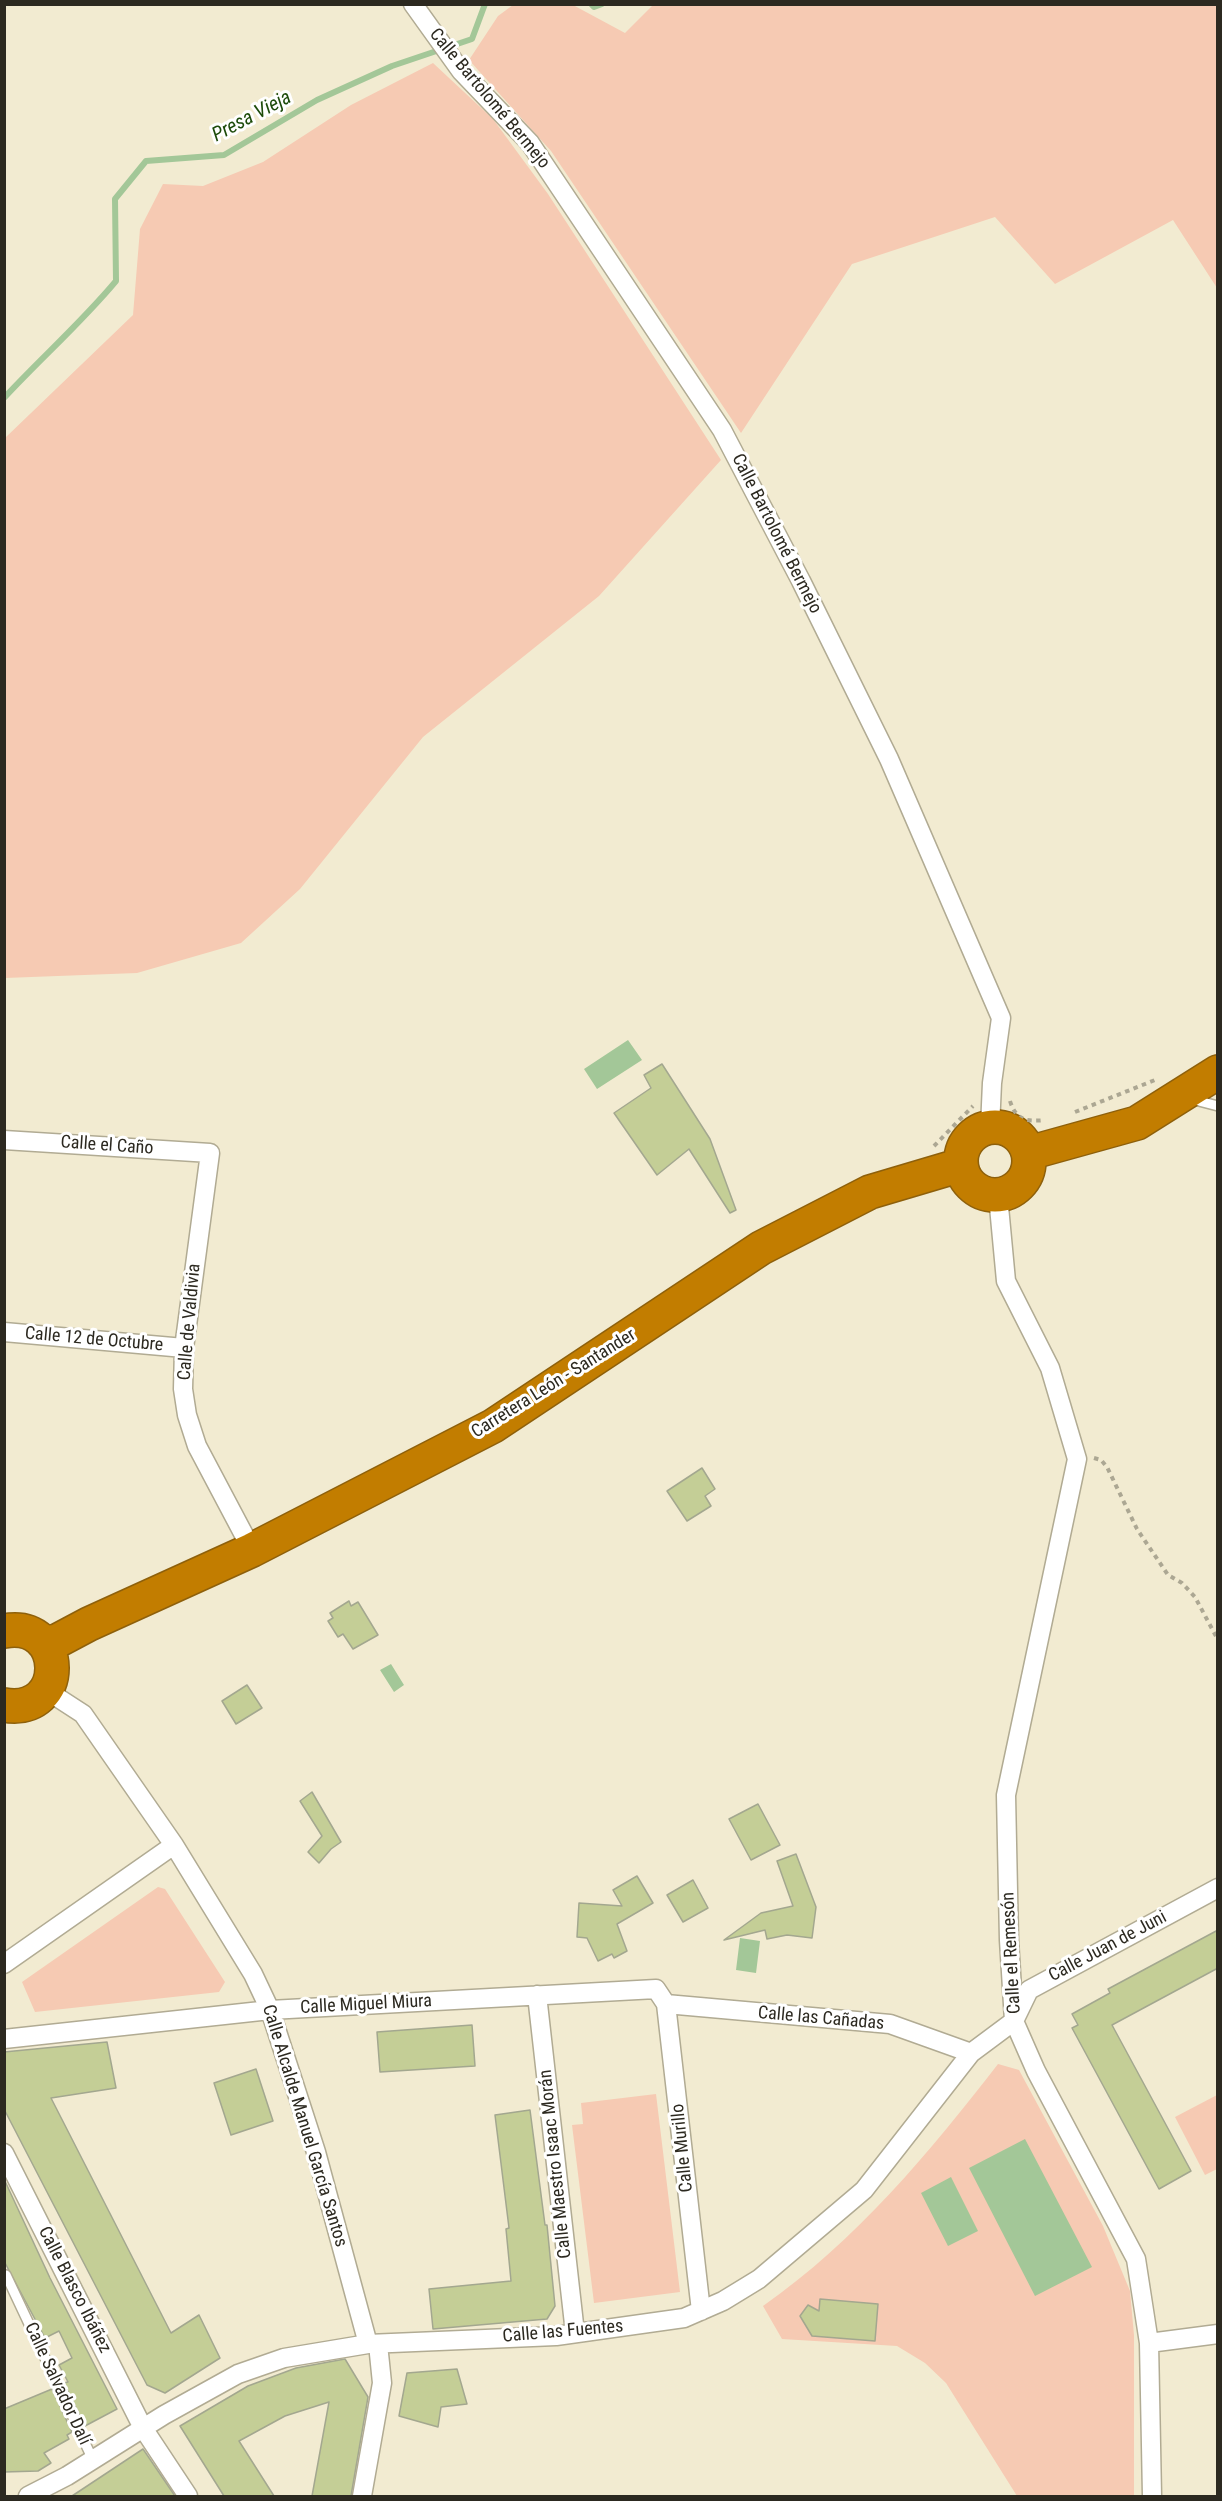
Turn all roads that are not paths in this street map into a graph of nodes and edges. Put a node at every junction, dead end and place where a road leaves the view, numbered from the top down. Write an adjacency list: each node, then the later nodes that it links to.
1 (413, 4): 5 (street, Calle Bartolomé Bermejo)
2 (1218, 1072): 3 (highway)
3 (1180, 1096): 4 (lane); 8 (highway)
4 (1218, 1106)
5 (990, 1127): 8 (highway); 9 (highway)
6 (4, 1140): 7 (street, Calle el Caño)
7 (210, 1153): 12 (street, Calle de Valdivia)
8 (1029, 1153): 10 (highway)
9 (961, 1165): 10 (highway); 13 (highway, Carretera León - Santander)
10 (998, 1196): 24 (street, Calle el Remesón)
11 (4, 1332): 12 (street, Calle 12 de Octubre)
12 (184, 1348): 13 (street, Calle de Valdivia)
13 (252, 1550): 15 (highway, Carretera León - Santander)
14 (4, 1631): 15 (highway)
15 (44, 1643): 16 (highway)
16 (46, 1690): 17 (highway); 18 (street, Calle Alcalde Manuel García Santos)
17 (4, 1705)
18 (174, 1845): 20 (street); 23 (street, Calle Alcalde Manuel García Santos)
19 (1218, 1888): 24 (street, Calle Juan de Juni)
20 (4, 1964)
21 (537, 1995): 22 (street, Calle Miguel Miura); 23 (street, Calle Miguel Miura); 30 (street, Calle Maestro Isaac Morán)
22 (661, 1997): 26 (street, Calle las Cañadas); 29 (street, Calle Murillo)
23 (270, 2010): 25 (street, Calle Miguel Miura); 33 (street, Calle Alcalde Manuel García Santos)
24 (1014, 2021): 26 (street, Calle las Fuentes); 32 (street, Calle el Remesón)
25 (4, 2039)
26 (971, 2054): 29 (street, Calle las Fuentes)
27 (4, 2153): 34 (street, Calle Blasco Ibáñez)
28 (6, 2275): 35 (lane, Calle Salvador Dalí)
29 (701, 2311): 30 (street, Calle las Fuentes)
30 (575, 2333): 33 (street, Calle las Fuentes)
31 (1218, 2334): 32 (street)
32 (1149, 2343): 39 (street, Calle el Remesón)
33 (373, 2344): 34 (street, Calle las Fuentes); 38 (street, Calle Alcalde Manuel García Santos)
34 (143, 2428): 35 (street, Calle las Fuentes); 37 (street, Calle Blasco Ibáñez)
35 (93, 2460): 36 (street, Calle las Fuentes)
36 (28, 2496)
37 (188, 2496)
38 (362, 2496)
39 (1152, 2496)

